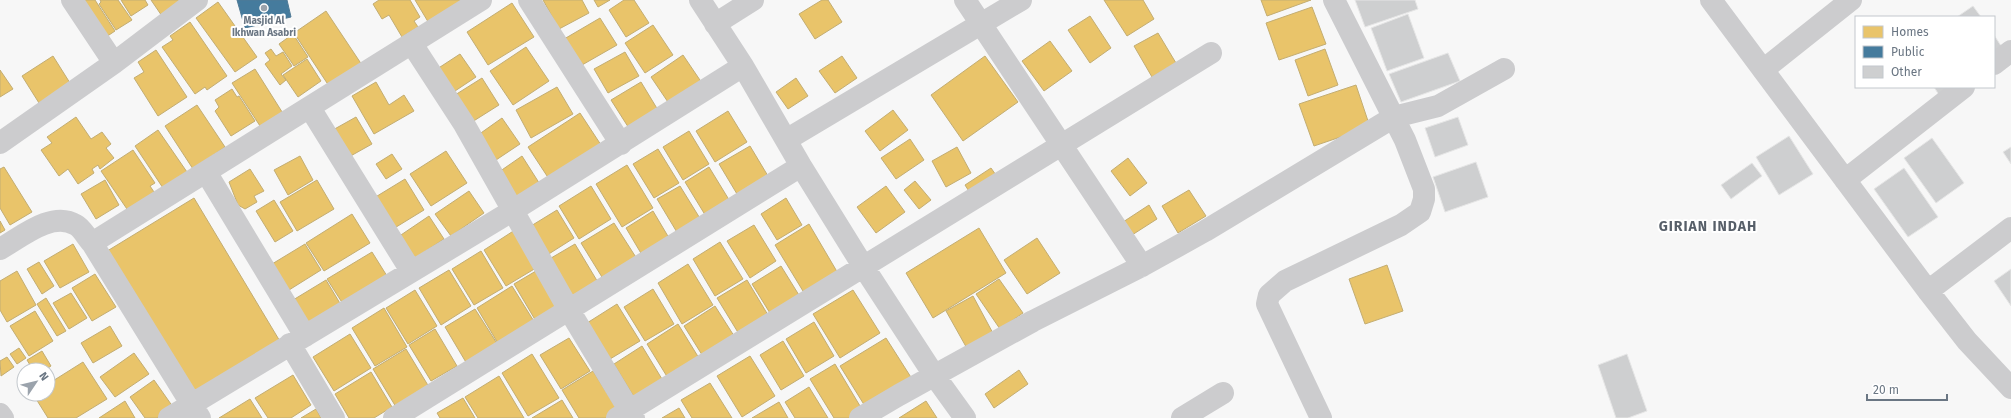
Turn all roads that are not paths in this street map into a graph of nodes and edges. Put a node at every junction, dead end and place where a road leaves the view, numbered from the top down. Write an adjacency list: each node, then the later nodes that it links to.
1 (72, 0): 17 (street)
2 (197, 0): 17 (street)
3 (481, 0): 14 (street)
4 (529, 0): 27 (street)
5 (700, 0): 12 (street)
6 (753, 0): 12 (street)
7 (965, 0): 13 (street)
8 (1021, 0): 13 (street)
9 (1334, 0): 24 (street)
10 (1711, 0): 21 (street)
11 (1851, 0): 21 (street)
12 (715, 24): 19 (street)
13 (981, 24): 25 (street); 28 (street)
14 (412, 44): 23 (street); 32 (street)
15 (2011, 51): 18 (street)
16 (1210, 53): 28 (street)
17 (114, 63): 26 (street)
18 (1995, 63)
19 (743, 66): 25 (street); 27 (street)
20 (1504, 69): 24 (street)
21 (1763, 70): 31 (street)
22 (1963, 88): 31 (street)
23 (310, 108): 30 (street); 38 (street)
24 (1394, 117): 37 (street); 55 (street)
25 (786, 140): 29 (street)
26 (0, 143)
27 (621, 144): 32 (street)
28 (1061, 146): 36 (street); 37 (street)
29 (801, 166): 36 (street); 40 (street)
30 (206, 172): 34 (street); 41 (street)
31 (1845, 180): 39 (street)
32 (512, 211): 38 (street); 40 (street)
33 (2011, 228): 39 (street)
34 (92, 244): 35 (street); 45 (street)
35 (0, 249)
36 (864, 266): 42 (street); 47 (street)
37 (1142, 266): 42 (street)
38 (411, 271): 41 (street)
39 (1928, 291): 43 (street)
40 (569, 310): 47 (street); 51 (street)
41 (298, 340): 45 (street); 50 (street)
42 (934, 375): 52 (street); 53 (street)
43 (2011, 388)
44 (1223, 393): 54 (street)
45 (196, 411): 49 (street)
46 (0, 414): 48 (street)
47 (627, 415)
48 (2, 418)
49 (169, 418)
50 (334, 418)
51 (394, 418)
52 (860, 418)
53 (965, 418)
54 (1182, 418)
55 (1321, 418)

